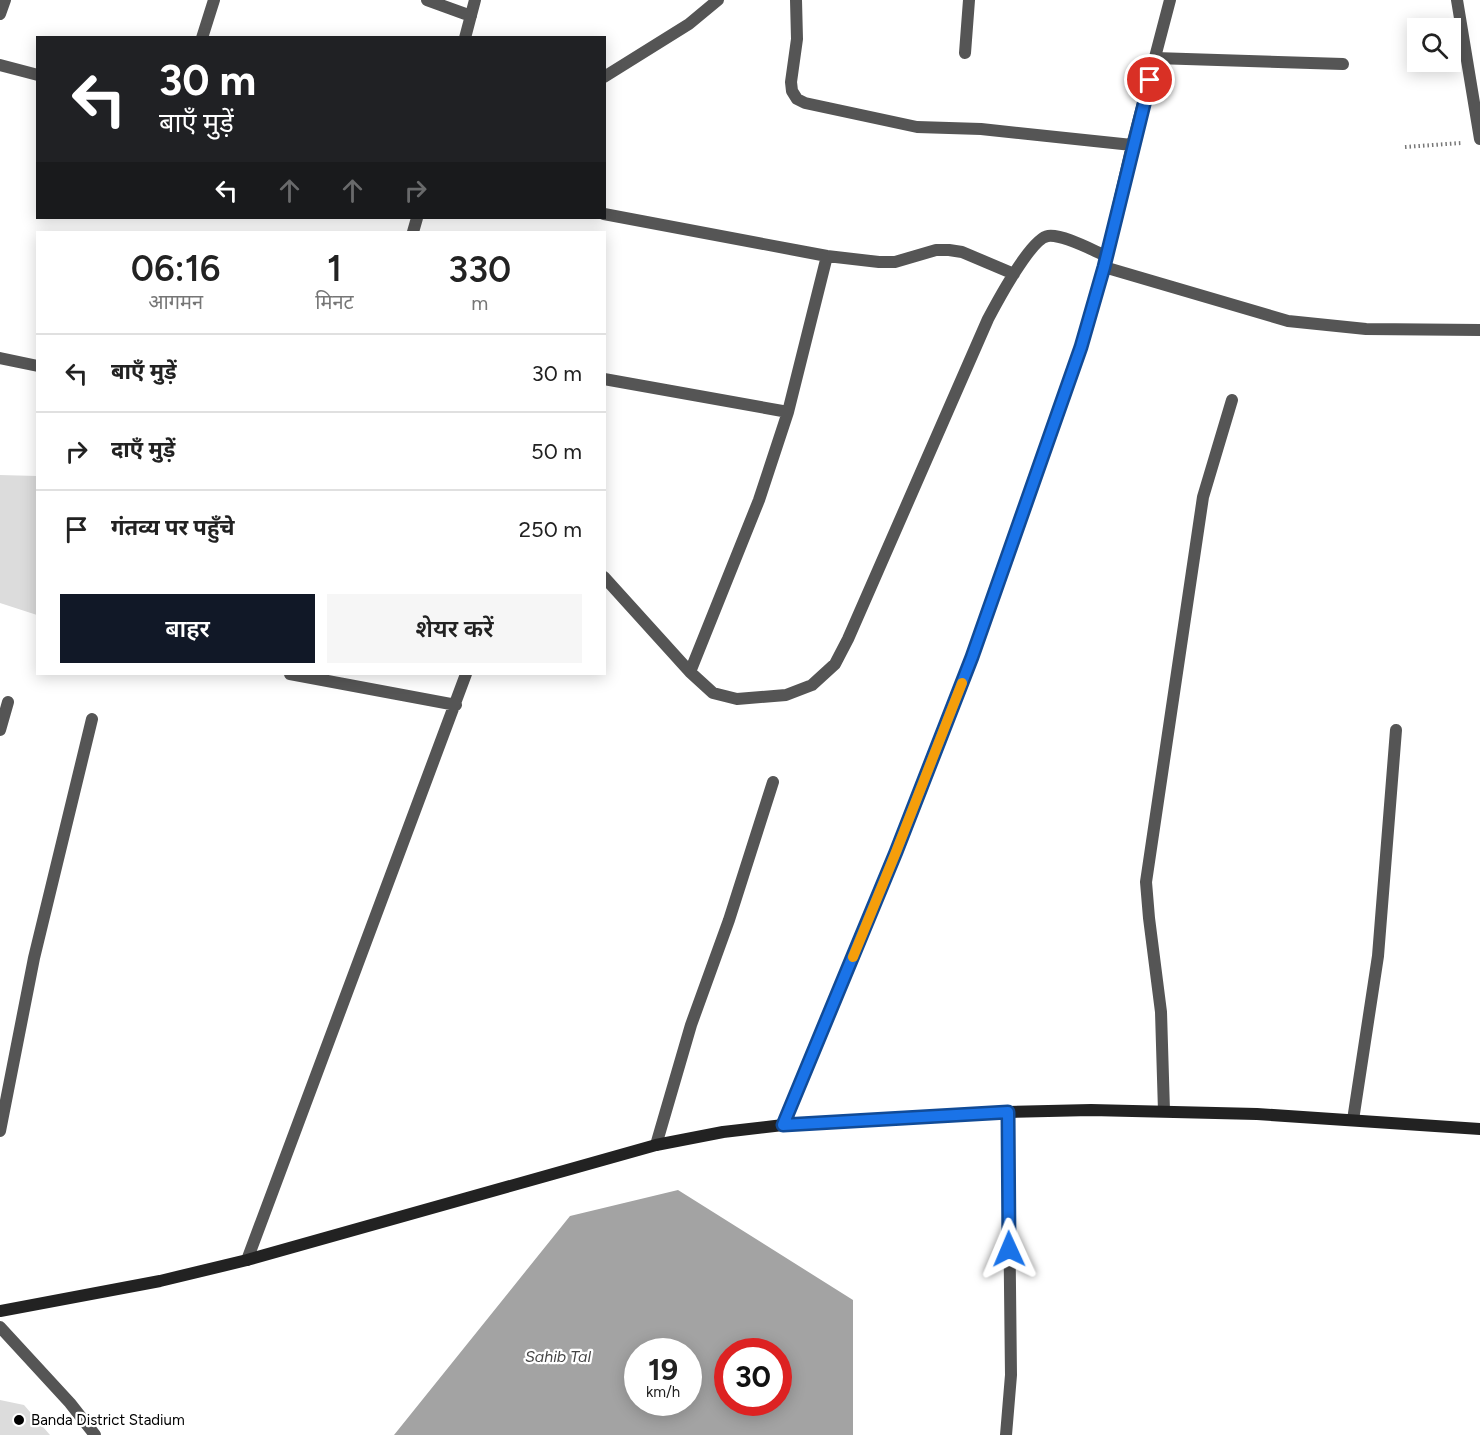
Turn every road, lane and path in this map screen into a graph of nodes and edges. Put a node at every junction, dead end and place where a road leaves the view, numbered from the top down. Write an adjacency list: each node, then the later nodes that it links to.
1 (5, 0): 10 (street)
2 (214, 0): 12 (street)
3 (427, 0): 11 (street)
4 (475, 0): 11 (street)
5 (718, 0): 19 (street)
6 (796, 0): 21 (street)
7 (969, 0): 14 (street)
8 (1170, 0): 15 (street)
9 (1457, 0): 20 (street)
10 (0, 14)
11 (471, 16): 13 (street)
12 (203, 36)
13 (466, 36)
14 (965, 53)
15 (1155, 58): 16 (street); 21 (street)
16 (1343, 64)
17 (0, 65): 18 (street)
18 (36, 74)
19 (606, 76)
20 (1475, 141): 22 (path)
21 (1132, 145): 25 (street)
22 (1405, 147)
23 (606, 214): 24 (street)
24 (827, 256): 26 (street); 32 (street)
25 (1105, 261): 26 (street); 27 (street); 46 (street)
26 (1014, 274): 34 (street)
27 (1480, 330)
28 (0, 358): 29 (street)
29 (36, 366)
30 (606, 379): 32 (street)
31 (1232, 400): 43 (street)
32 (788, 412): 34 (street)
33 (606, 579): 34 (street)
34 (690, 672)
35 (295, 675): 38 (street)
36 (466, 675): 38 (street)
37 (8, 702): 40 (street)
38 (456, 705): 50 (street)
39 (92, 719): 48 (street)
40 (0, 730)
41 (1396, 730): 45 (street)
42 (773, 782): 49 (street)
43 (1164, 1111): 44 (main road); 45 (main road)
44 (1008, 1112): 46 (main road); 54 (street)
45 (1353, 1120): 47 (main road)
46 (783, 1125): 49 (main road)
47 (1480, 1129)
48 (0, 1131)
49 (656, 1145): 50 (main road)
50 (247, 1260): 51 (main road)
51 (0, 1311)
52 (0, 1327): 53 (street)
53 (95, 1435)
54 (1006, 1435)

